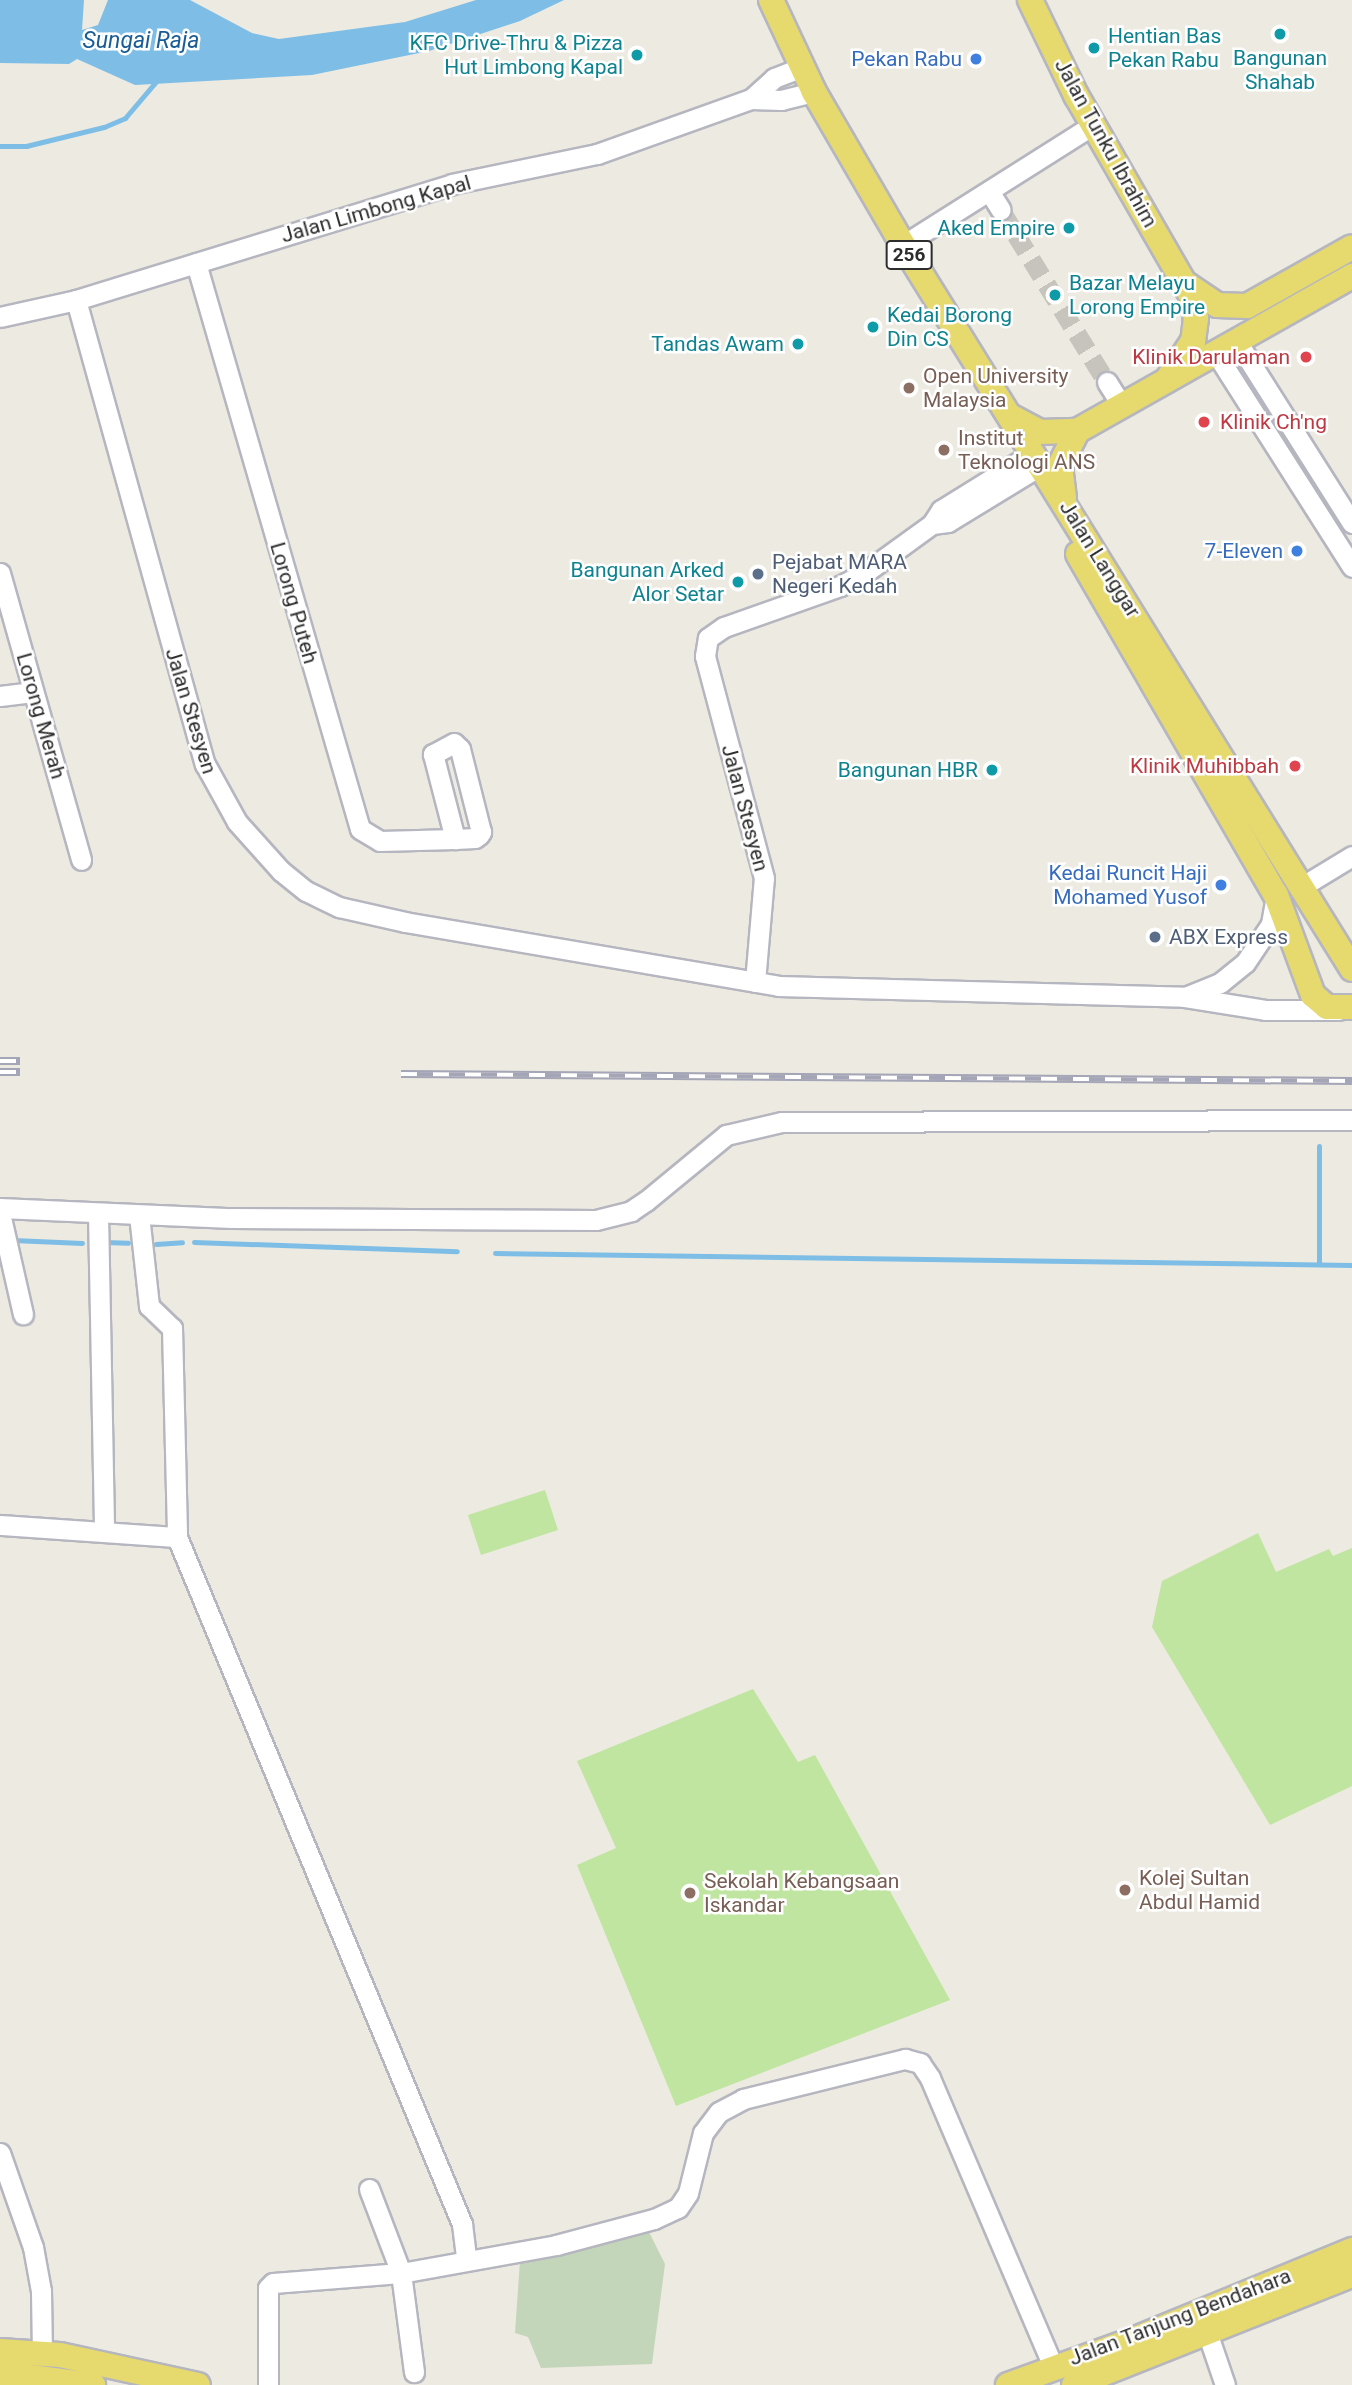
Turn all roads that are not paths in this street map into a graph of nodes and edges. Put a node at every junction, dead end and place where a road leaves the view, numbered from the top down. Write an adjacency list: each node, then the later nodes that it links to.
1 (771, 0): 3 (main road, Jalan Langgar / 256)
2 (1030, 0): 6 (main road, Jalan Tunku Ibrahim)
3 (803, 67): 4 (main road, Jalan Langgar / 256); 5 (street, Jalan Limbong Kapal)
4 (814, 92): 5 (street, Jalan Limbong Kapal); 9 (main road, Jalan Langgar / 256)
5 (751, 99): 11 (street, Jalan Limbong Kapal)
6 (1093, 125): 7 (street); 13 (main road, Jalan Tunku Ibrahim)
7 (989, 191): 8 (street); 9 (street)
8 (1001, 210)
9 (903, 245): 20 (main road, Jalan Langgar / 256)
10 (1352, 247): 13 (main road)
11 (196, 263): 14 (street, Jalan Limbong Kapal); 29 (street, Lorong Puteh)
12 (1352, 276): 16 (main road)
13 (1186, 284): 17 (main road)
14 (76, 300): 15 (street, Jalan Limbong Kapal); 36 (street, Jalan Stesyen)
15 (0, 317)
16 (1228, 349): 17 (main road); 24 (street); 25 (street)
17 (1167, 380): 19 (main road)
18 (1107, 382): 19 (street)
19 (1122, 406): 21 (main road)
20 (1008, 415): 21 (main road); 22 (main road, Jalan Langgar / 256)
21 (1077, 431): 23 (main road)
22 (1039, 463): 23 (main road, Jalan Langgar / 256); 33 (main road); 36 (street, Jalan Stesyen)
23 (1068, 508): 32 (main road); 35 (main road, Jalan Langgar / 256)
24 (1352, 523)
25 (1351, 561)
26 (0, 573): 27 (street, Lorong Merah)
27 (33, 692): 28 (street); 31 (street, Lorong Merah)
28 (0, 696)
29 (465, 838)
30 (1352, 856): 32 (street)
31 (81, 860)
32 (1311, 881): 34 (main road)
33 (1276, 895): 37 (street); 38 (main road)
34 (1352, 951)
35 (1352, 969)
36 (755, 982): 37 (street, Jalan Stesyen)
37 (1185, 997): 38 (street, Jalan Stesyen)
38 (1346, 1008)
39 (1352, 1120): 42 (street)
40 (0, 1211): 41 (street); 43 (street)
41 (98, 1213): 42 (street); 45 (street)
42 (139, 1215): 46 (street)
43 (23, 1314)
44 (0, 1525): 45 (street)
45 (104, 1531): 46 (street)
46 (177, 1538): 50 (street)
47 (0, 2153): 55 (street)
48 (369, 2189): 51 (street)
49 (1352, 2250): 56 (main road, Jalan Tanjung Bendahara)
50 (466, 2258): 51 (street); 56 (street)
51 (401, 2273): 57 (street); 61 (street)
52 (1352, 2275): 53 (main road, Jalan Tanjung Bendahara)
53 (1207, 2332): 63 (main road, Jalan Tanjung Bendahara); 64 (street)
54 (0, 2351): 55 (main road)
55 (42, 2353): 60 (main road)
56 (1053, 2367): 62 (main road, Jalan Tanjung Bendahara)
57 (415, 2372)
58 (0, 2373): 59 (main road)
59 (93, 2385)
60 (198, 2385)
61 (268, 2385)
62 (1007, 2385)
63 (1073, 2385)
64 (1225, 2385)

